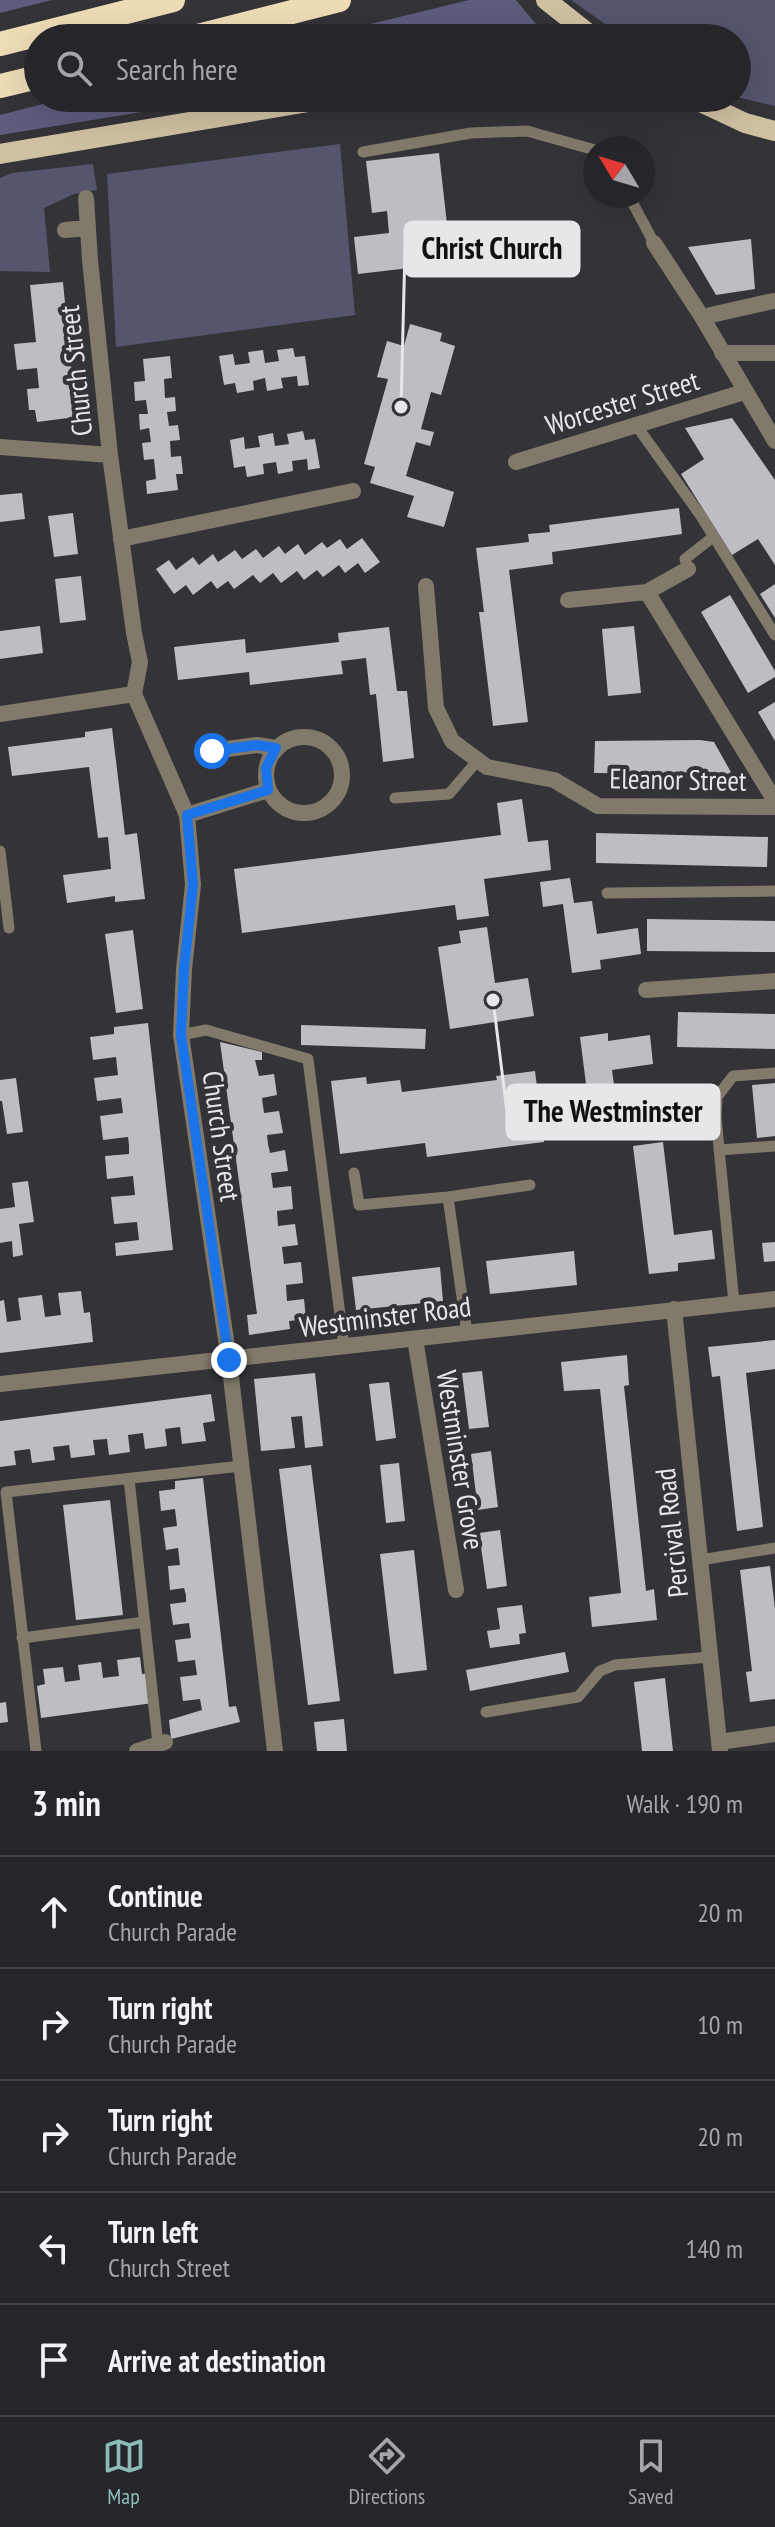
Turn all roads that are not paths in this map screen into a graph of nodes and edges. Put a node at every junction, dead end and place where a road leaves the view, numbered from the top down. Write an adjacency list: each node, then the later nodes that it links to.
1 (173, 0): 4 (highway)
2 (339, 0): 5 (highway)
3 (546, 0): 6 (main road)
4 (79, 24)
5 (245, 24)
6 (576, 24)
7 (24, 38): 8 (highway)
8 (0, 44)
9 (24, 80): 10 (highway)
10 (0, 86)
11 (249, 112): 16 (main road)
12 (722, 112): 13 (main road)
13 (773, 132)
14 (583, 147): 15 (lane)
15 (363, 152)
16 (0, 154)
17 (86, 198): 19 (street, Church Street)
18 (635, 208): 21 (lane)
19 (88, 228): 20 (street); 30 (street, Church Street)
20 (65, 230)
21 (654, 243): 23 (street)
22 (773, 301): 23 (street)
23 (702, 317): 24 (street)
24 (722, 353): 25 (street, Worcester Street); 26 (street)
25 (775, 353)
26 (744, 392): 27 (street, Worcester Street); 28 (street)
27 (636, 425): 31 (street, Worcester Street); 33 (lane)
28 (775, 441)
29 (0, 447): 30 (street)
30 (110, 455): 34 (street, Church Street)
31 (516, 462)
32 (353, 491): 34 (street)
33 (713, 537): 35 (lane); 39 (lane)
34 (121, 539): 40 (street, Church Street)
35 (688, 569): 37 (street)
36 (426, 586): 44 (street, Eleanor Street)
37 (647, 592): 38 (street); 47 (street)
38 (568, 600)
39 (775, 635)
40 (134, 694): 41 (street); 48 (street, Church Street)
41 (0, 714)
42 (276, 748): 43 (street); 45 (street); 45 (street)
43 (212, 751)
44 (478, 760): 46 (lane); 47 (street, Eleanor Street)
45 (268, 790): 48 (street)
46 (395, 798)
47 (775, 804)
48 (187, 815): 55 (street, Church Street)
49 (0, 851): 52 (lane)
50 (775, 891): 51 (lane)
51 (607, 893)
52 (9, 928)
53 (775, 981): 54 (street)
54 (646, 990)
55 (181, 1035): 67 (lane); 68 (street, Church Street)
56 (775, 1073): 58 (lane)
57 (775, 1146): 58 (lane)
58 (719, 1150): 63 (lane)
59 (354, 1173): 61 (lane)
60 (530, 1185): 61 (lane)
61 (448, 1197): 65 (lane)
62 (775, 1299): 63 (street, Westminster Road)
63 (734, 1303): 64 (street, Westminster Road)
64 (674, 1309): 65 (street, Westminster Road); 74 (street, Percival Road)
65 (467, 1333): 66 (street, Westminster Road)
66 (415, 1339): 67 (street, Westminster Road); 75 (street, Westminster Grove)
67 (344, 1347): 68 (street, Westminster Road)
68 (229, 1360): 69 (street, Westminster Road); 70 (street, Church Street)
69 (0, 1384)
70 (241, 1466): 71 (lane); 85 (street, Church Street)
71 (129, 1479): 72 (lane); 76 (lane)
72 (3, 1493): 77 (lane)
73 (775, 1548): 74 (lane)
74 (700, 1560): 78 (street, Percival Road)
75 (456, 1590)
76 (145, 1622): 77 (lane); 81 (lane)
77 (22, 1638): 83 (lane)
78 (710, 1657): 79 (lane); 82 (street, Percival Road)
79 (486, 1712)
80 (775, 1734): 82 (street)
81 (162, 1743): 84 (street)
82 (719, 1746)
83 (36, 1751)
84 (137, 1751)
85 (275, 1751)

